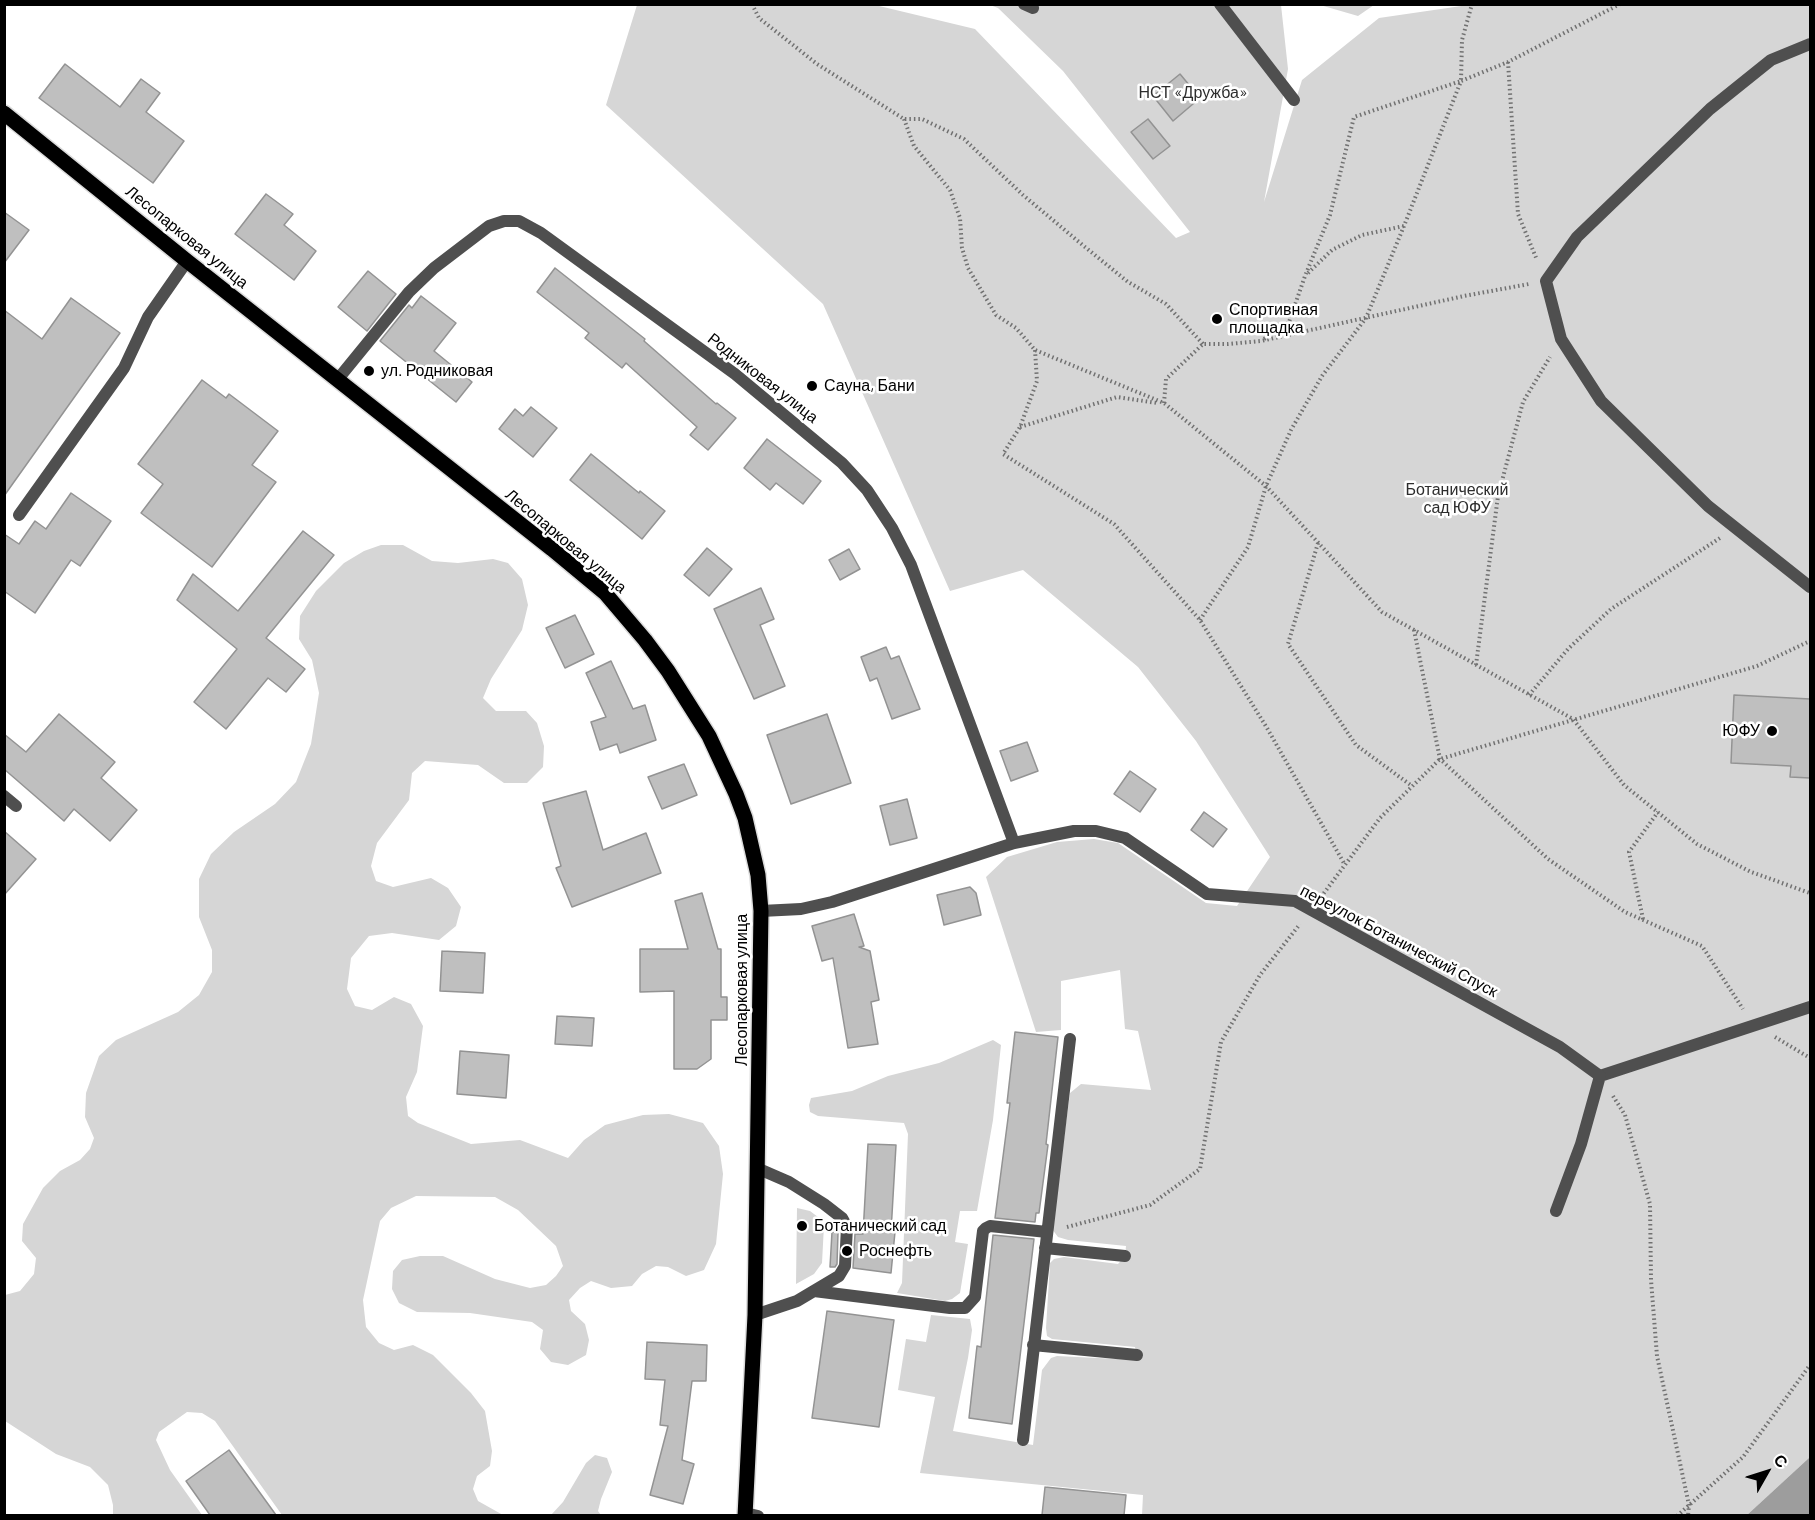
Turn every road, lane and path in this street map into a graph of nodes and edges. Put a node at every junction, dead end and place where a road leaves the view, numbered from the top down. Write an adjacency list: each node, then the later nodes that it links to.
1 (752, 4): 10 (path)
2 (1220, 4): 8 (street)
3 (1472, 4): 7 (path)
4 (1620, 4): 6 (path)
5 (1810, 44): 14 (street)
6 (1508, 62): 7 (path); 14 (path)
7 (1461, 81): 11 (path); 13 (path)
8 (1294, 100)
9 (4, 113): 12 (main road, Лесопарковая улица)
10 (904, 119): 18 (path); 19 (path)
11 (1404, 226): 13 (path); 15 (path)
12 (187, 261): 20 (main road, Лесопарковая улица); 24 (street)
13 (1305, 276): 17 (path)
14 (1546, 281): 15 (path); 16 (street)
15 (1366, 318): 17 (path); 23 (path)
16 (1561, 339): 25 (street); 31 (path)
17 (1261, 341): 18 (path)
18 (1203, 344): 21 (path)
19 (1035, 350): 21 (path); 22 (path)
20 (338, 379): 39 (street, Родниковая улица); 43 (main road, Лесопарковая улица)
21 (1164, 403): 22 (path); 23 (path)
22 (1020, 427): 28 (path)
23 (1266, 486): 26 (path); 28 (path)
24 (19, 515)
25 (1736, 527): 27 (street); 32 (path)
26 (1319, 543): 29 (path); 35 (path)
27 (1810, 587)
28 (1200, 620): 40 (path)
29 (1414, 630): 31 (path); 34 (path)
30 (1810, 641): 33 (path)
31 (1476, 665): 32 (path)
32 (1529, 695): 33 (path)
33 (1573, 719): 34 (path); 38 (path)
34 (1440, 759): 35 (path); 44 (path)
35 (1412, 786): 40 (path)
36 (4, 796): 37 (street)
37 (16, 806)
38 (1658, 812): 41 (path); 44 (path)
39 (1014, 843): 42 (street, переулок Ботанический Спуск); 43 (street, переулок Ботанический Спуск)
40 (1345, 865): 42 (path)
41 (1810, 893)
42 (1311, 910): 49 (street, переулок Ботанический Спуск); 52 (path)
43 (761, 911): 50 (main road, Лесопарковая улица)
44 (1643, 920): 46 (path)
45 (1810, 1007): 46 (street)
46 (1753, 1025): 48 (path); 49 (street)
47 (1070, 1039): 52 (street)
48 (1810, 1058)
49 (1600, 1076): 51 (street); 61 (path)
50 (759, 1168): 55 (street); 56 (main road, Лесопарковая улица)
51 (1556, 1211)
52 (1047, 1232): 53 (street); 55 (street)
53 (1045, 1248): 54 (street); 57 (street)
54 (1125, 1256)
55 (814, 1291): 56 (street)
56 (755, 1315): 62 (main road, Лесопарковая улица)
57 (1034, 1345): 58 (street); 60 (street)
58 (1137, 1355)
59 (1810, 1365): 61 (path)
60 (1023, 1440)
61 (1689, 1505): 63 (path); 64 (path)
62 (749, 1514)
63 (1677, 1515)
64 (1688, 1515)

